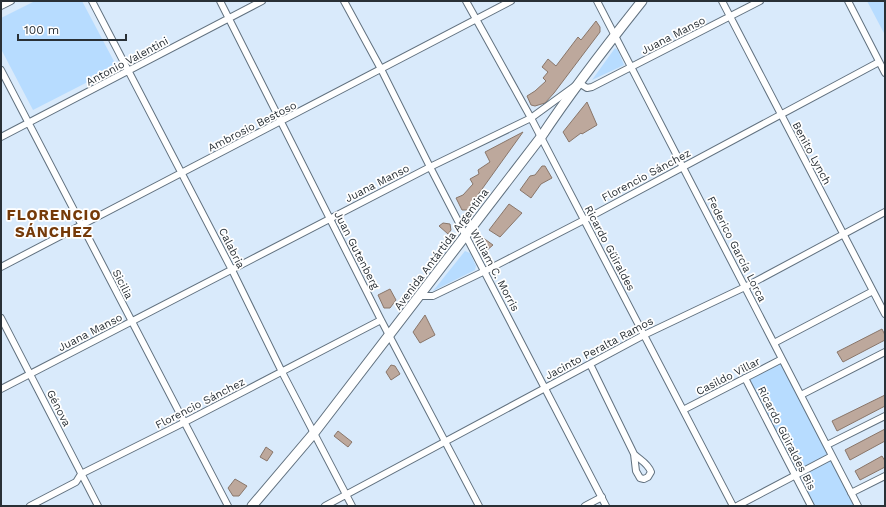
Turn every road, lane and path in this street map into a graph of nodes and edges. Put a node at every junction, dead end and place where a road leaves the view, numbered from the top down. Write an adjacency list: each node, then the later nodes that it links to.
1 (11, 1): 13 (street)
2 (92, 1): 22 (street, Calabria)
3 (220, 1): 15 (street, Juan Gutenberg)
4 (262, 1): 15 (street, Antonio Valentini)
5 (344, 1): 20 (street, William C. Morris)
6 (466, 1): 16 (street, Ricardo Güiraldes)
7 (511, 1): 16 (street, Ambrosio Bestoso)
8 (596, 1): 17 (street, Federico García Lorca)
9 (642, 1): 17 (main road, Avenida Antártida Argentina)
10 (722, 1): 14 (street, Benito Lynch)
11 (760, 1): 14 (street, Juana Manso)
12 (848, 1): 18 (street)
13 (1, 6)
14 (730, 17): 19 (street, Juana Manso); 25 (street, Benito Lynch)
15 (229, 18): 22 (street, Antonio Valentini); 27 (street, Juan Gutenberg)
16 (475, 19): 20 (street, Ambrosio Bestoso); 26 (street, Ricardo Güiraldes)
17 (614, 36): 19 (street, Federico García Lorca); 24 (main road, Avenida Antártida Argentina)
18 (879, 62): 23 (street); 25 (street, Florencio Sánchez)
19 (631, 68): 24 (street, Juana Manso); 32 (street, Federico García Lorca)
20 (381, 69): 27 (street, Ambrosio Bestoso); 31 (street, William C. Morris)
21 (1, 70): 28 (street, Sicilia)
22 (129, 71): 28 (street, Antonio Valentini); 33 (street, Calabria)
23 (885, 73)
24 (579, 83): 26 (street, Juana Manso); 30 (main road, Avenida Antártida Argentina)
25 (780, 114): 32 (street, Florencio Sánchez); 38 (street, Benito Lynch)
26 (531, 118): 30 (street, Ricardo Güiraldes); 31 (street, Juana Manso)
27 (280, 122): 33 (street, Ambrosio Bestoso); 35 (street, Juan Gutenberg)
28 (28, 123): 29 (street, Antonio Valentini); 37 (street, Sicilia)
29 (1, 137)
30 (541, 137): 36 (street, Ricardo Güiraldes); 39 (main road, Avenida Antártida Argentina)
31 (430, 167): 35 (street, Juana Manso); 39 (street, William C. Morris)
32 (684, 167): 36 (street, Florencio Sánchez); 43 (street, Federico García Lorca)
33 (182, 173): 37 (street, Ambrosio Bestoso); 41 (street, Calabria)
34 (885, 212): 38 (street, Jacinto Peralta Ramos)
35 (330, 219): 41 (street, Juana Manso); 48 (street, Juan Gutenberg)
36 (584, 220): 42 (street, Florencio Sánchez); 50 (street, Ricardo Güiraldes)
37 (81, 225): 40 (street, Ambrosio Bestoso); 49 (street, Sicilia)
38 (843, 233): 43 (street, Jacinto Peralta Ramos); 44 (street, Benito Lynch)
39 (466, 235): 42 (street, William C. Morris); 45 (main road, Avenida Antártida Argentina)
40 (1, 267)
41 (232, 270): 49 (street, Juana Manso); 56 (street, Calabria)
42 (485, 271): 45 (street, Florencio Sánchez); 59 (street, William C. Morris)
43 (745, 286): 50 (street, Jacinto Peralta Ramos); 52 (street, Federico García Lorca)
44 (873, 291): 46 (street, Benito Lynch); 52 (street)
45 (420, 296): 51 (main road, Avenida Antártida Argentina)
46 (885, 314)
47 (1, 318): 57 (street, Génova)
48 (381, 320): 51 (street, Juan Gutenberg); 56 (street, Florencio Sánchez)
49 (131, 322): 57 (street, Juana Manso); 64 (street, Sicilia)
50 (644, 335): 55 (street, Jacinto Peralta Ramos); 62 (street, Ricardo Güiraldes)
51 (390, 336): 65 (main road, Avenida Antártida Argentina); 66 (street, Juan Gutenberg)
52 (774, 343): 54 (street, Federico García Lorca)
53 (885, 352): 61 (street)
54 (782, 359): 58 (street, Casildo Villar); 61 (street, Federico García Lorca)
55 (590, 364): 59 (street, Jacinto Peralta Ramos); 68 (street)
56 (282, 372): 64 (street, Florencio Sánchez); 65 (street, Calabria)
57 (30, 374): 60 (street, Juana Manso); 70 (street, Génova)
58 (745, 378): 62 (street, Casildo Villar); 71 (street, Ricardo Güiraldes Bis)
59 (545, 388): 66 (street, Jacinto Peralta Ramos); 75 (street, William C. Morris)
60 (1, 389)
61 (801, 395): 67 (street, Federico García Lorca)
62 (683, 410): 85 (street, Ricardo Güiraldes)
63 (885, 416): 67 (street)
64 (183, 423): 70 (street, Florencio Sánchez); 78 (street, Sicilia)
65 (314, 433): 74 (street, Calabria); 79 (main road, Avenida Antártida Argentina)
66 (446, 442): 74 (street, Jacinto Peralta Ramos); 82 (street, Juan Gutenberg)
67 (826, 445): 69 (street, Federico García Lorca)
68 (634, 454)
69 (832, 456): 71 (street); 73 (street, Federico García Lorca)
70 (81, 474): 76 (street, Florencio Sánchez); 77 (street, Génova)
71 (795, 475): 86 (street); 87 (street, Ricardo Güiraldes Bis)
72 (885, 476): 73 (street)
73 (851, 493): 88 (street, Federico García Lorca)
74 (346, 495): 80 (street, Jacinto Peralta Ramos); 81 (street, Calabria)
75 (602, 497): 83 (street); 84 (street, William C. Morris)
76 (30, 506)
77 (98, 506)
78 (228, 506)
79 (252, 506)
80 (325, 506)
81 (352, 506)
82 (479, 506)
83 (585, 506)
84 (606, 506)
85 (733, 506)
86 (737, 506)
87 (811, 506)
88 (858, 506)

